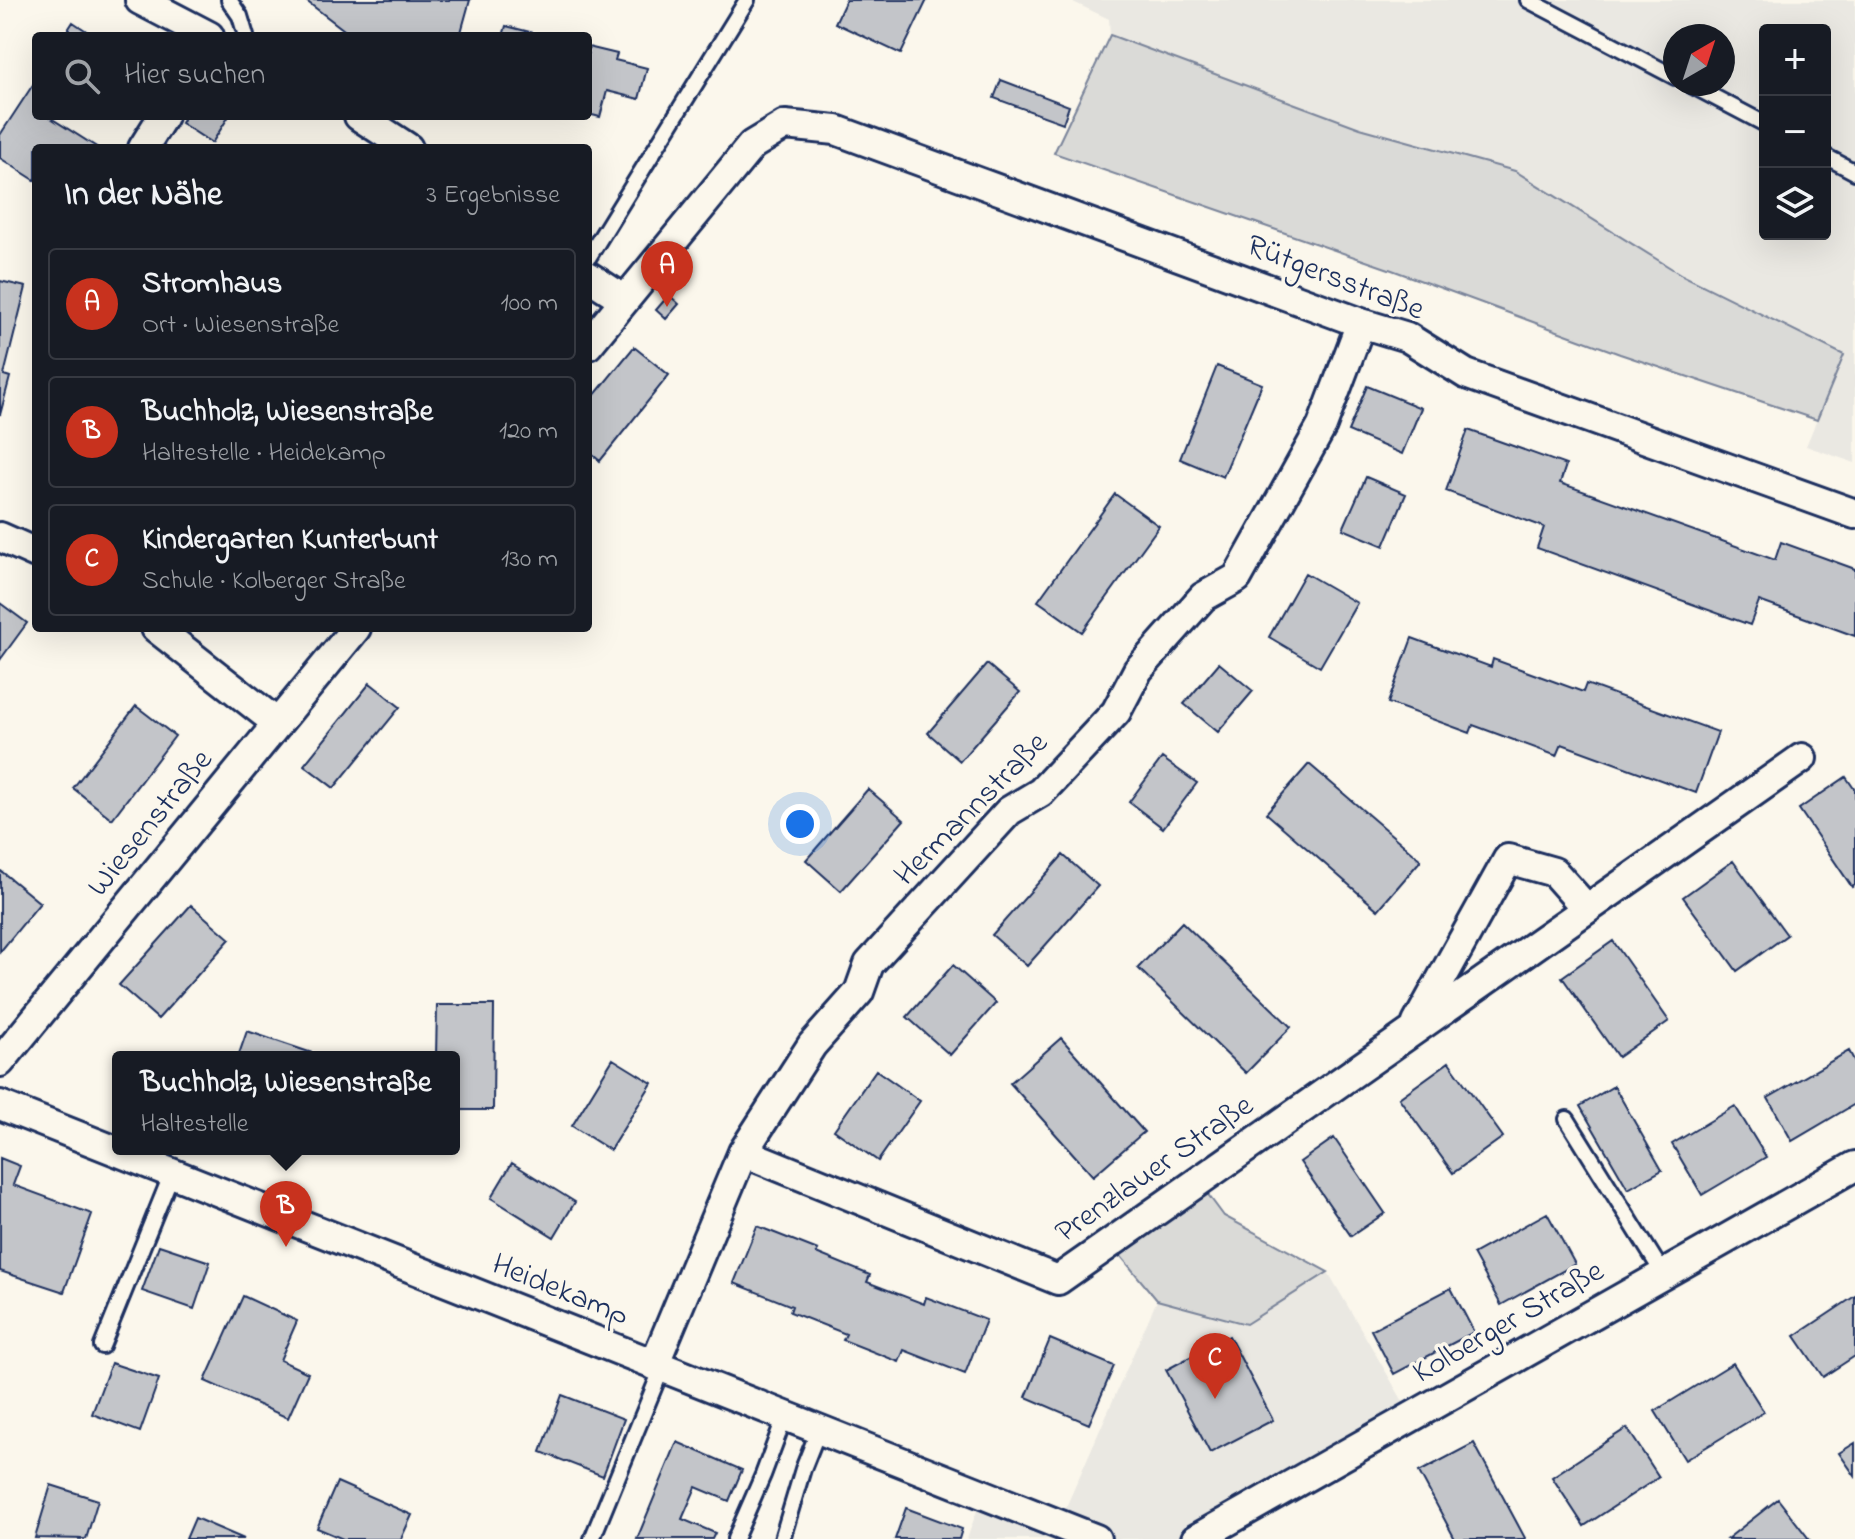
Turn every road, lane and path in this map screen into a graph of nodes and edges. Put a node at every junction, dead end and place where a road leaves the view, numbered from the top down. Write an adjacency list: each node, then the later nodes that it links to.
1 (140, 0): 5 (street)
2 (229, 0): 6 (lane)
3 (747, 0): 16 (lane)
4 (1528, 0): 7 (lane)
5 (201, 32)
6 (245, 32)
7 (1663, 71)
8 (1712, 96): 11 (lane)
9 (160, 120): 12 (street)
10 (365, 120): 13 (street)
11 (1759, 121)
12 (146, 144)
13 (402, 144)
14 (1831, 159): 15 (lane)
15 (1855, 172)
16 (592, 252)
17 (592, 279): 18 (street)
18 (625, 300): 19 (street, Rütgersstraße); 20 (street)
19 (1361, 323): 21 (street, Rütgersstraße); 34 (street, Hermannstraße)
20 (592, 340)
21 (1855, 514)
22 (0, 537): 23 (street)
23 (32, 551)
24 (162, 632): 26 (street)
25 (353, 632): 26 (street, Wiesenstraße)
26 (277, 723): 30 (street, Wiesenstraße)
27 (1802, 758): 28 (street, Prenzlauer Straße)
28 (1586, 908): 29 (street, Prenzlauer Straße); 29 (street, Prenzlauer Straße)
29 (1412, 1030): 34 (street, Prenzlauer Straße)
30 (0, 1062)
31 (0, 1105): 33 (street, Heidekamp)
32 (1567, 1119): 38 (lane)
33 (112, 1149)
34 (743, 1152): 40 (street, Hermannstraße)
35 (126, 1155): 37 (street, Heidekamp)
36 (1855, 1166): 38 (street, Kolberger Straße)
37 (172, 1173): 39 (lane); 40 (street, Heidekamp)
38 (1664, 1275): 47 (street, Kolberger Straße)
39 (102, 1346)
40 (658, 1367): 41 (street, Heidekamp); 43 (lane)
41 (785, 1416): 42 (street, Heidekamp); 44 (lane)
42 (819, 1429): 45 (lane); 46 (street, Heidekamp)
43 (592, 1539)
44 (735, 1539)
45 (782, 1539)
46 (1096, 1539)
47 (1196, 1539)

